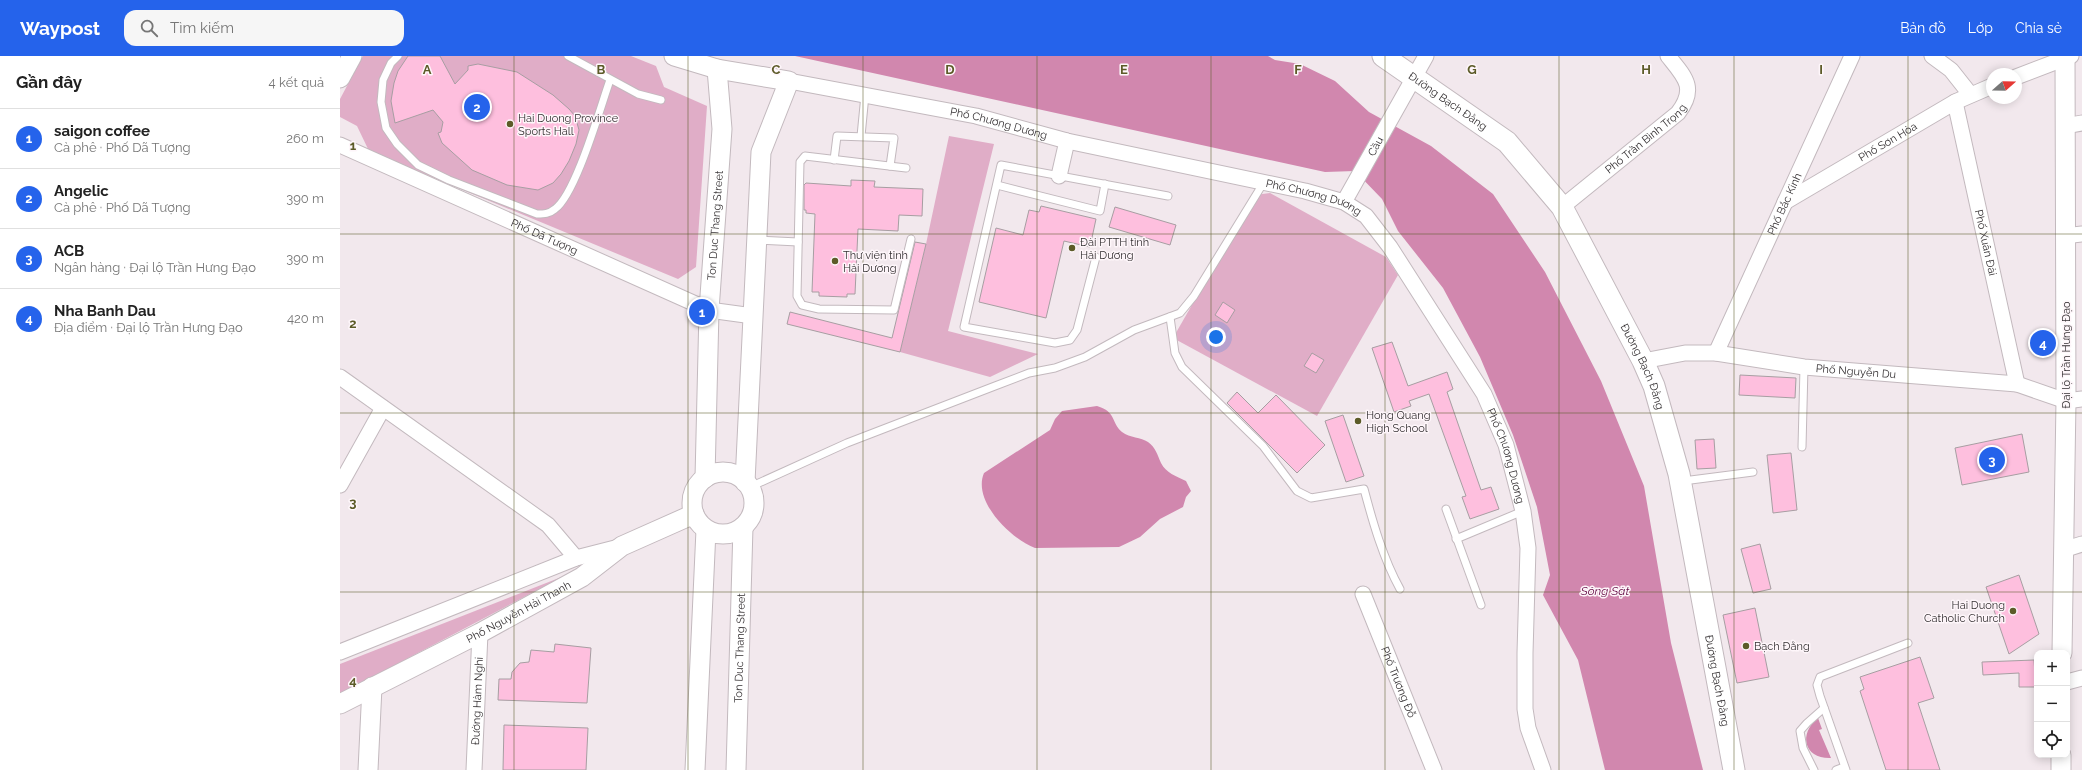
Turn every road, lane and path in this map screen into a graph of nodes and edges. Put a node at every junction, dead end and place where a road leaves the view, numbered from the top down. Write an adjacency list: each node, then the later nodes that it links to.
1 (352, 56): 14 (street)
2 (398, 56): 15 (lane)
3 (568, 56): 15 (lane)
4 (674, 56): 11 (street, Phố Chương Dương)
5 (1383, 56): 13 (main road, Đường Bạch Đằng)
6 (1426, 56): 13 (street, Cầu)
7 (1668, 56): 36 (street, Phố Trần Bình Trọng)
8 (1852, 56): 35 (street, Phố Bắc Kinh)
9 (1932, 56): 18 (street)
10 (2067, 57): 12 (street); 22 (street, Đại lộ Trần Hưng Đạo)
11 (717, 69): 16 (street, Phố Chương Dương); 42 (street, Ton Duc Thang Street)
12 (2022, 75)
13 (1414, 77): 34 (street, Cầu); 36 (main road, Đường Bạch Đằng)
14 (340, 78)
15 (610, 80): 20 (lane)
16 (789, 81): 19 (street, Phố Chương Dương); 39 (street)
17 (1986, 88): 18 (street, Phố Sơn Hòa)
18 (1970, 94): 21 (street, Phố Sơn Hòa)
19 (865, 95): 23 (lane); 24 (street, Phố Chương Dương)
20 (661, 100)
21 (1955, 102): 35 (street, Phố Sơn Hòa); 49 (street, Phố Xuân Đài)
22 (2073, 124): 37 (street, Đại lộ Trần Hưng Đạo)
23 (861, 136): 26 (lane); 27 (lane)
24 (1067, 141): 29 (street); 30 (street, Phố Chương Dương)
25 (340, 145): 42 (street, Phố Dã Tượng)
26 (834, 160): 27 (lane); 40 (lane)
27 (890, 166): 28 (lane)
28 (906, 168)
29 (1060, 176): 31 (lane); 32 (lane)
30 (1264, 182): 34 (street, Phố Chương Dương); 44 (lane)
31 (1105, 184): 32 (lane); 33 (lane)
32 (997, 185): 41 (lane)
33 (1168, 196)
34 (1344, 202): 59 (street, Phố Chương Dương)
35 (1785, 202): 45 (street, Phố Bắc Kinh)
36 (1562, 207): 46 (main road, Đường Bạch Đằng)
37 (2073, 235): 50 (street, Đại lộ Trần Hưng Đạo)
38 (911, 239): 40 (lane)
39 (756, 240): 40 (lane); 43 (street)
40 (798, 242)
41 (1096, 257)
42 (709, 310): 43 (street, Phố Dã Tượng); 54 (street, Ton Duc Thang Street)
43 (753, 316): 56 (street)
44 (1170, 317): 56 (lane); 68 (lane)
45 (1716, 353): 46 (street, Phố Nguyễn Du); 47 (street, Phố Nguyễn Du)
46 (1644, 362): 55 (main road, Đường Bạch Đằng)
47 (1804, 367): 49 (street, Phố Nguyễn Du); 52 (lane)
48 (340, 377): 51 (street)
49 (2017, 384): 50 (street, Phố Nguyễn Du)
50 (2074, 400): 66 (street, Đại lộ Trần Hưng Đạo)
51 (383, 408): 57 (street); 67 (street)
52 (1802, 447)
53 (1753, 472): 55 (lane)
54 (705, 478): 56 (street); 60 (street)
55 (1680, 481): 88 (main road, Đường Bạch Đằng)
56 (747, 484): 61 (street)
57 (340, 485)
58 (1446, 509): 63 (lane)
59 (1523, 511): 63 (lane); 87 (street, Phố Chương Dương)
60 (694, 514): 62 (street); 65 (street, Phố Nguyễn Hải Thanh)
61 (743, 527): 62 (street); 85 (street, Ton Duc Thang Street)
62 (706, 530): 84 (street)
63 (1456, 539): 70 (lane)
64 (2082, 544): 66 (street)
65 (622, 546): 67 (street); 71 (street, Phố Nguyễn Hải Thanh)
66 (2063, 550): 73 (street, Đại lộ Trần Hưng Đạo)
67 (576, 558): 74 (street)
68 (1400, 589)
69 (1362, 594): 86 (street, Phố Trương Đỗ)
70 (1481, 605)
71 (480, 633): 77 (street, Phố Nguyễn Hải Thanh); 83 (street, Đường Hàm Nghi)
72 (1908, 643): 79 (lane)
73 (2062, 650)
74 (340, 652)
75 (2082, 678): 76 (street)
76 (2070, 681)
77 (372, 687): 78 (street, Phố Nguyễn Hải Thanh); 82 (street)
78 (340, 704)
79 (1824, 708): 81 (lane); 89 (lane)
80 (2062, 758): 91 (street)
81 (1845, 769): 90 (lane)
82 (368, 770)
83 (474, 770)
84 (695, 770)
85 (736, 770)
86 (1434, 770)
87 (1543, 770)
88 (1734, 770)
89 (1814, 770)
90 (1836, 770)
91 (2061, 770)

